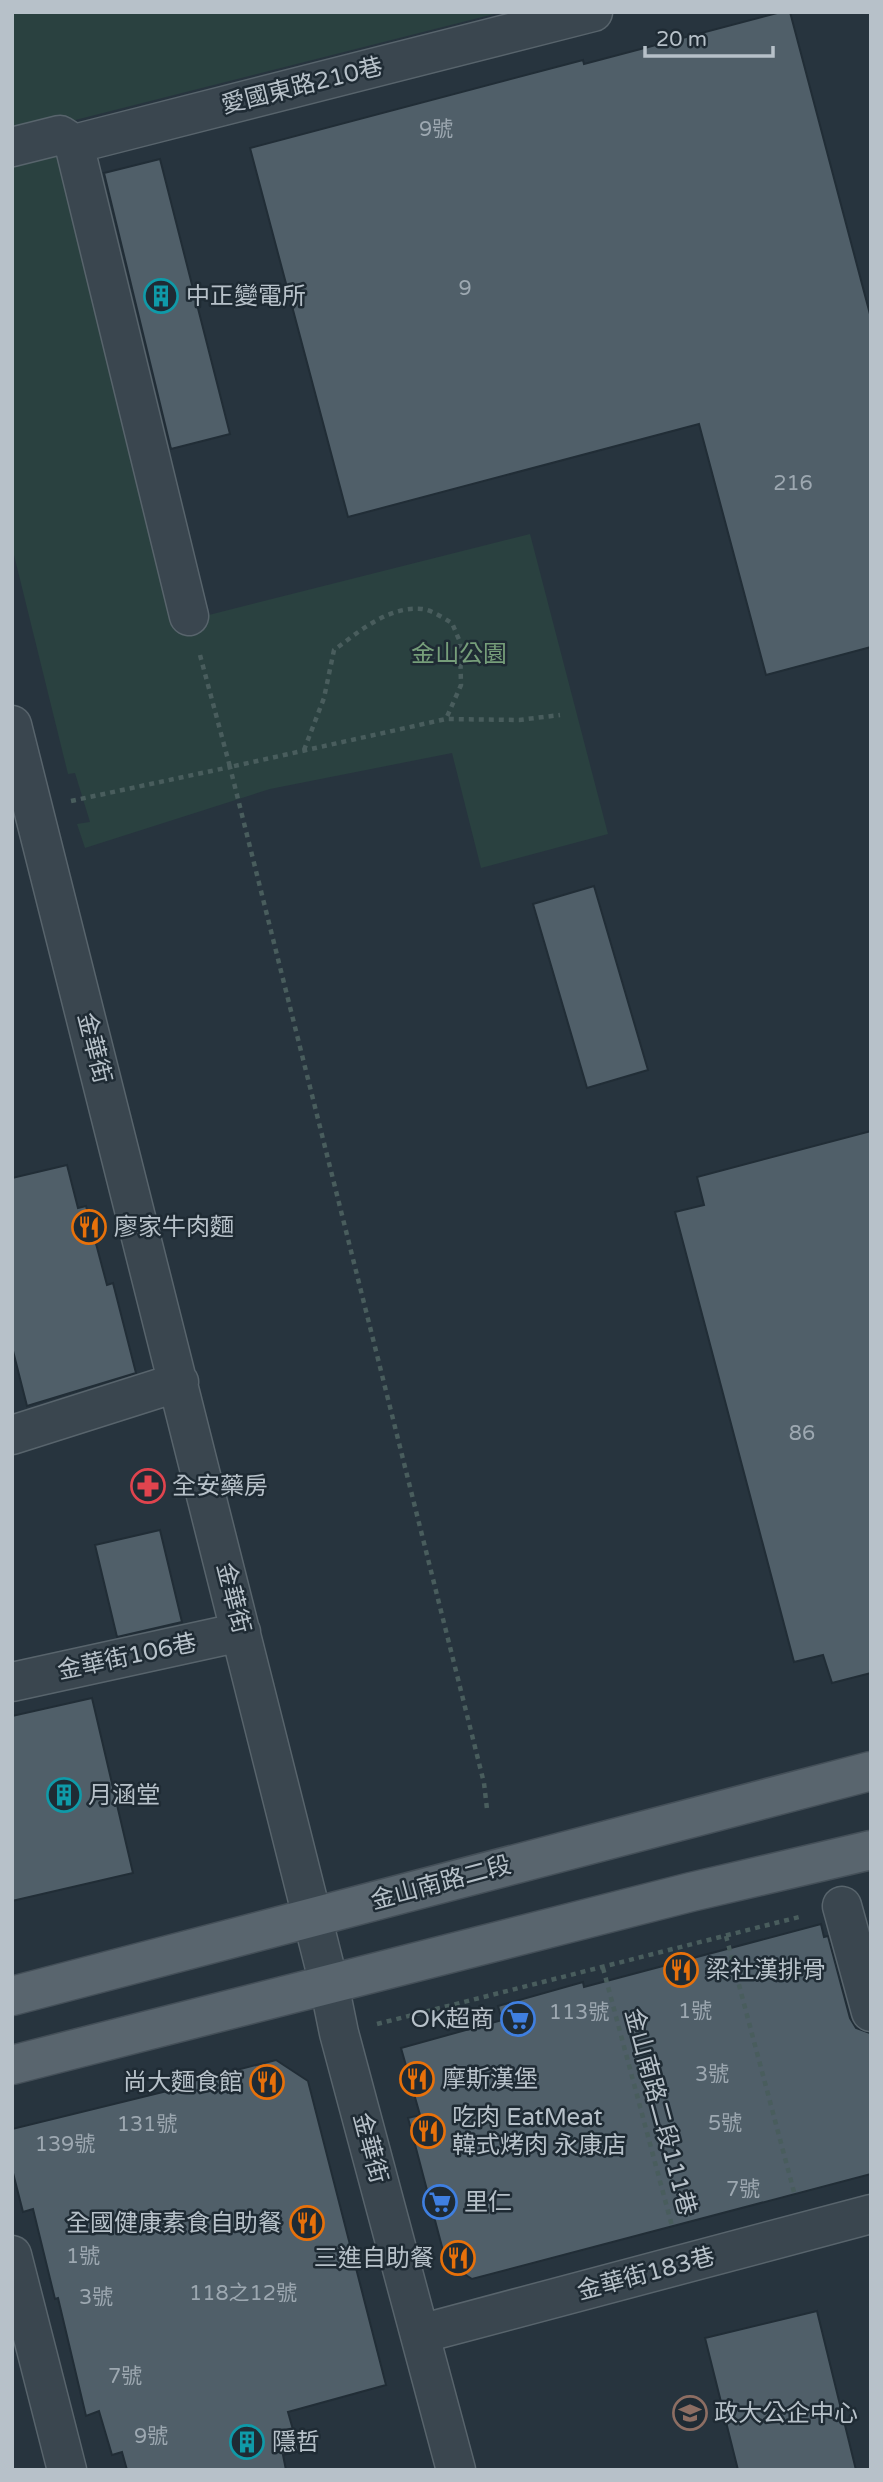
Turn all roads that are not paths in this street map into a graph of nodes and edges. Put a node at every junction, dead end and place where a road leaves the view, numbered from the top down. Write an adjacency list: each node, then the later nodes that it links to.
1 (593, 12): 2 (street, 愛國東路210巷)
2 (74, 144): 3 (street, 愛國東路210巷); 4 (street)
3 (12, 147)
4 (194, 633)
5 (12, 725): 6 (street, 金華街)
6 (179, 1382): 7 (street); 8 (street, 金華街)
7 (12, 1435)
8 (242, 1632): 9 (street, 金華街106巷); 13 (street, 金華街)
9 (12, 1682)
10 (871, 1771): 13 (main road, 金山南路二段)
11 (871, 1850): 14 (main road)
12 (842, 1906): 16 (street)
13 (312, 1916): 14 (street, 金華街); 15 (main road, 金山南路二段)
14 (329, 1984): 17 (main road); 20 (street, 金華街)
15 (12, 1996)
16 (871, 2012)
17 (12, 2065)
18 (871, 2214): 20 (street, 金華街183巷)
19 (12, 2255): 21 (street)
20 (421, 2334): 22 (street, 金華街)
21 (67, 2470)
22 (456, 2470)

